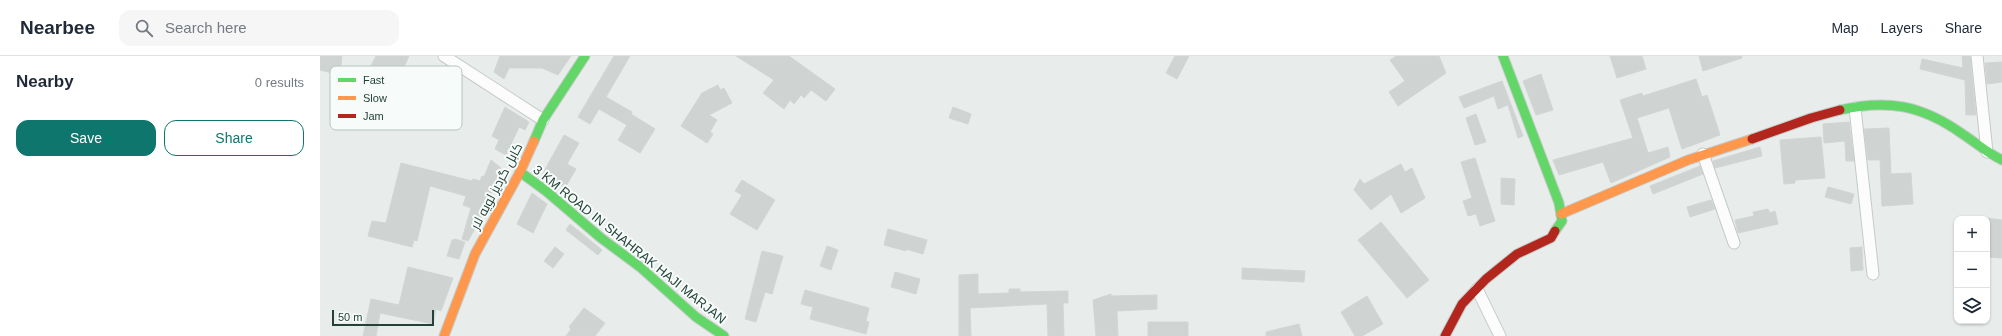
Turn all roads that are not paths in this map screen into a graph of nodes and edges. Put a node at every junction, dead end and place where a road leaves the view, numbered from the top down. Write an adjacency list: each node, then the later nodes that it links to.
1 (444, 56): 5 (street)
2 (585, 56): 8 (main road, کابل گردیز لویه لار)
3 (1503, 56): 13 (main road)
4 (1977, 56): 9 (street)
5 (459, 66)
6 (462, 68): 8 (street)
7 (1855, 108): 9 (main road); 10 (main road); 15 (street)
8 (543, 120): 12 (main road, کابل گردیز لویه لار)
9 (1987, 152): 11 (main road)
10 (1703, 154): 13 (main road); 14 (street)
11 (2002, 160)
12 (520, 172): 17 (main road, کابل گردیز لویه لار); 18 (main road, 3 KM ROAD IN SHAHRAK HAJI MARJAN)
13 (1561, 214): 16 (main road)
14 (1734, 243)
15 (1873, 274)
16 (1476, 289): 19 (main road); 20 (street)
17 (444, 336)
18 (724, 336)
19 (1445, 336)
20 (1500, 336)

